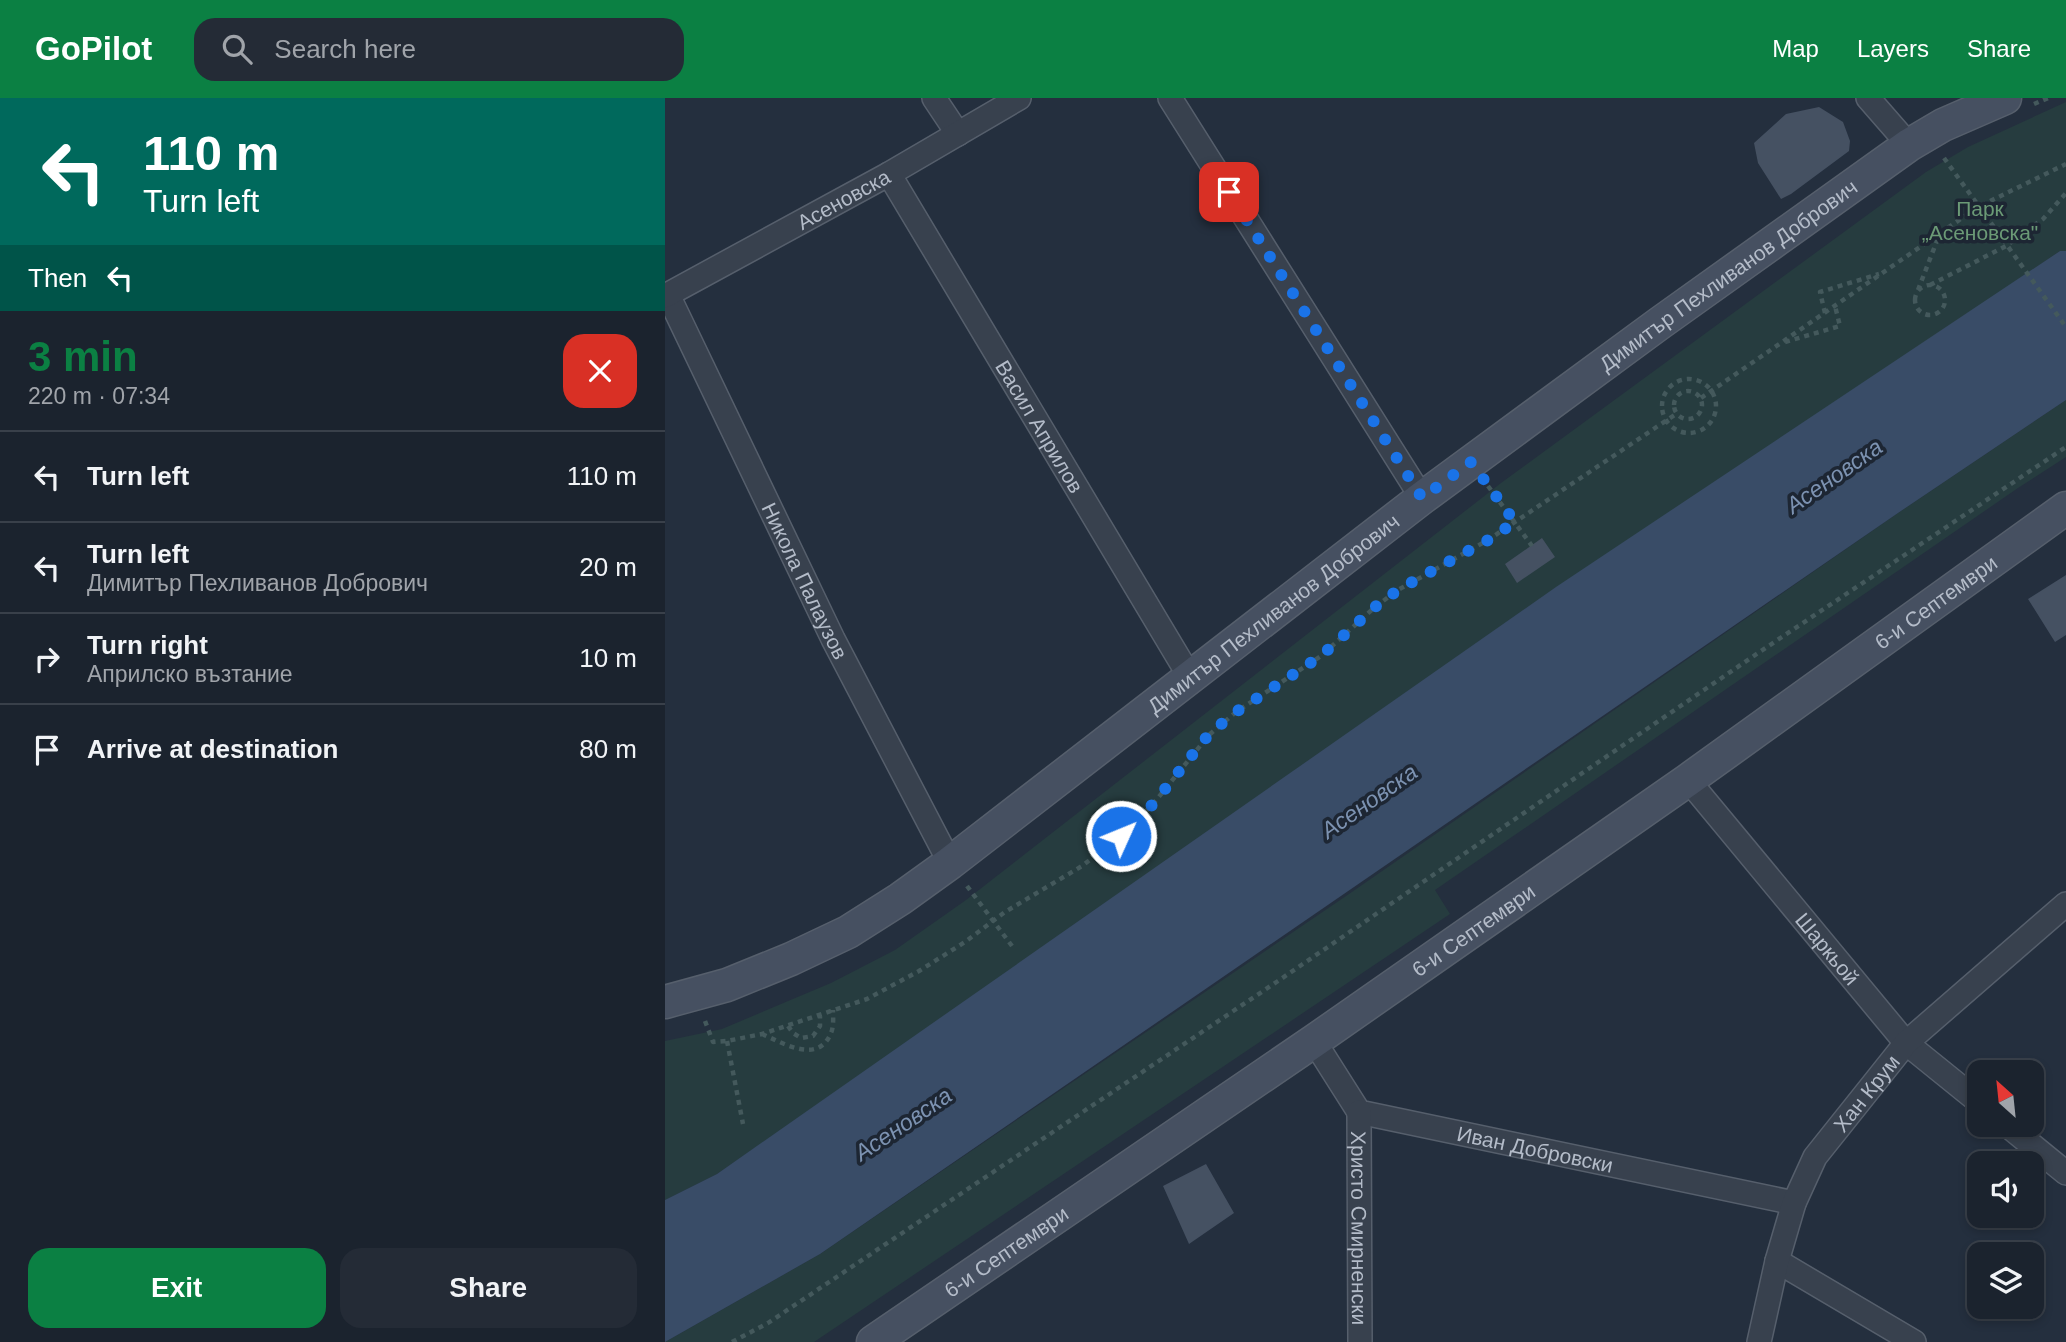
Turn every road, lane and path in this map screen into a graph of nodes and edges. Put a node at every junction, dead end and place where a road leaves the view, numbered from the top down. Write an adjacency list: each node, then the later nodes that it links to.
1 (934, 98): 6 (street)
2 (1019, 98): 6 (street, Асеновска)
3 (1170, 98): 28 (street)
4 (1868, 98): 7 (street)
5 (2005, 98): 7 (main road, Димитър Пехливанов Добрович)
6 (958, 134): 9 (street, Асеновска)
7 (1918, 139): 11 (path); 27 (main road, Димитър Пехливанов Добрович)
8 (2066, 164): 11 (path)
9 (889, 174): 17 (street, Асеновска); 32 (street, Васил Априлов)
10 (2066, 193): 13 (path)
11 (1978, 207): 12 (path); 13 (path)
12 (1940, 233): 14 (path); 16 (path)
13 (2006, 246): 15 (path); 20 (path)
14 (1883, 273): 18 (path); 19 (path)
15 (1930, 285): 16 (path); 16 (path)
16 (1918, 291)
17 (666, 296): 34 (street, Никола Палаузов)
18 (1835, 306): 19 (path); 21 (path)
19 (1825, 313): 21 (path)
20 (2066, 327)
21 (1781, 344): 22 (path)
22 (1711, 390): 23 (path); 25 (path); 25 (path)
23 (1701, 398): 24 (path); 24 (path)
24 (1676, 414): 25 (path)
25 (1666, 421): 30 (path)
26 (2066, 447): 53 (path)
27 (1471, 462): 28 (main road, Димитър Пехливанов Добрович); 30 (path)
28 (1422, 498): 32 (main road, Димитър Пехливанов Добрович)
29 (2066, 508): 33 (main road, 6-и Септември)
30 (1515, 522): 31 (path); 36 (path)
31 (1532, 546)
32 (1190, 677): 34 (main road, Димитър Пехливанов Добрович)
33 (1688, 780): 44 (main road, 6-и Септември); 45 (street, Шаркьой)
34 (950, 863): 36 (path); 38 (main road, Димитър Пехливанов Добрович)
35 (2066, 904): 45 (street, Хан Крум)
36 (993, 921): 37 (path); 39 (path)
37 (1015, 950)
38 (679, 998): 43 (path)
39 (833, 1010): 40 (path); 42 (path)
40 (820, 1015): 41 (path); 41 (path)
41 (788, 1026): 42 (path)
42 (762, 1034): 43 (path)
43 (727, 1041): 48 (path)
44 (1314, 1041): 47 (street); 54 (main road, 6-и Септември)
45 (1906, 1042): 46 (street, Шаркьой); 51 (street, Хан Крум)
46 (1967, 1092)
47 (1359, 1112): 51 (street, Иван Добровски); 55 (street, Христо Смирненски)
48 (743, 1124)
49 (2023, 1138): 50 (street)
50 (2066, 1173)
51 (1794, 1203): 52 (street, Хан Крум)
52 (1777, 1261): 56 (street, Хан Крум); 57 (street)
53 (732, 1342)
54 (873, 1342)
55 (1360, 1342)
56 (1759, 1342)
57 (1914, 1342)

